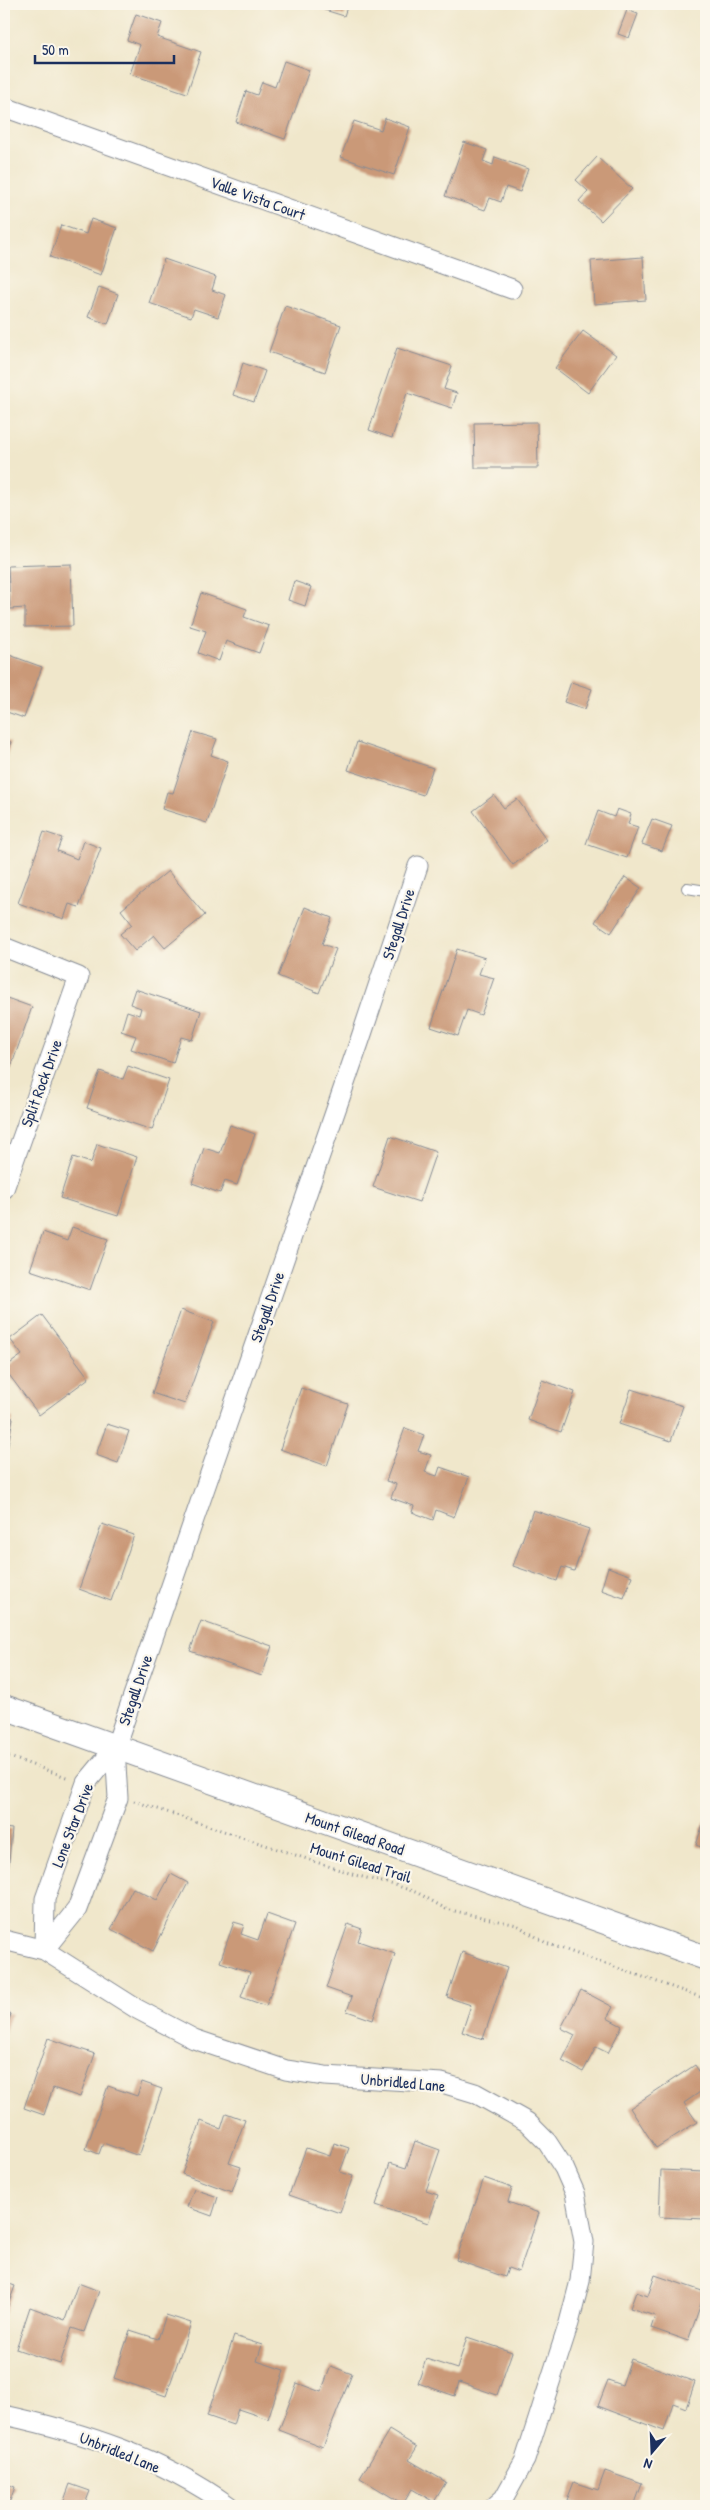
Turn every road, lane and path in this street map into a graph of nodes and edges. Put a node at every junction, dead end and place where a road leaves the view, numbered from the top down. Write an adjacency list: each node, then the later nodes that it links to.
1 (4, 108): 2 (street, Valle Vista Court)
2 (512, 289)
3 (418, 866): 9 (street, Stegall Drive)
4 (687, 888): 5 (lane)
5 (706, 891)
6 (4, 947): 7 (street, Split Rock Drive)
7 (4, 1189)
8 (4, 1707): 9 (street, Mount Gilead Road)
9 (115, 1748): 11 (street, Lone Star Drive); 12 (street, Lone Star Drive); 15 (street, Mount Gilead Road)
10 (4, 1755): 11 (path)
11 (86, 1783): 14 (street, Lone Star Drive)
12 (118, 1795): 14 (street, Lone Star Drive); 16 (path, Mount Gilead Trail)
13 (4, 1940): 14 (street, Unbridled Lane)
14 (44, 1950): 19 (street, Unbridled Lane)
15 (706, 1958)
16 (706, 1999)
17 (4, 2415): 18 (street, Unbridled Lane)
18 (229, 2506)
19 (495, 2506)

